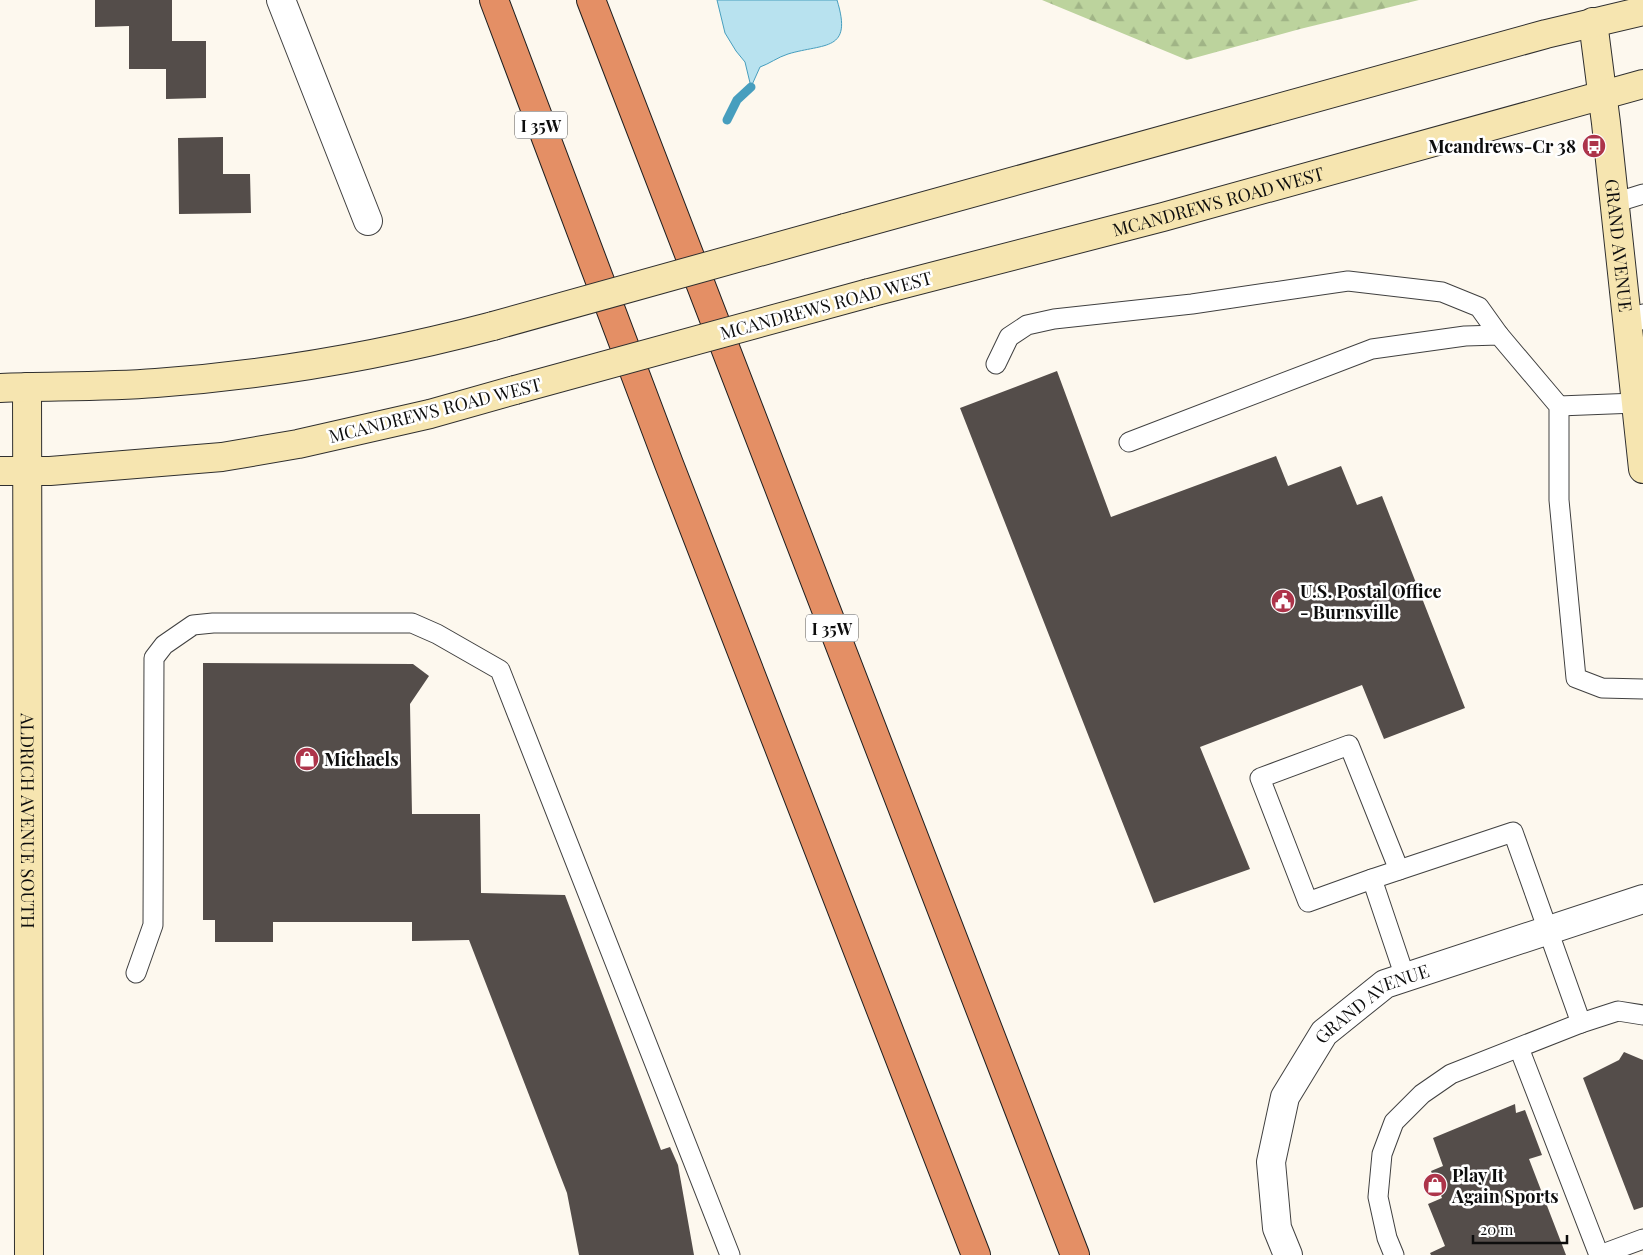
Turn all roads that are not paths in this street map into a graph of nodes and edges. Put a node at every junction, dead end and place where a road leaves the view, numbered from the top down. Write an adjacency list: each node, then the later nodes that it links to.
1 (281, 0): 10 (street)
2 (494, 0): 35 (highway, I 35W)
3 (591, 0): 36 (highway, I 35W)
4 (1643, 12): 5 (main road)
5 (1593, 22): 7 (main road, GRAND AVENUE); 14 (main road, bridge)
6 (1643, 84): 7 (main road, MCANDREWS ROAD WEST)
7 (1602, 94): 9 (main road, GRAND AVENUE); 21 (main road, MCANDREWS ROAD WEST, bridge)
8 (1643, 194): 9 (lane)
9 (1614, 203): 11 (main road, GRAND AVENUE)
10 (368, 221)
11 (1636, 323): 16 (main road, GRAND AVENUE)
12 (1499, 335): 13 (lane); 17 (lane); 18 (lane)
13 (996, 364)
14 (27, 387): 15 (main road); 21 (main road, ALDRICH AVENUE SOUTH)
15 (0, 388)
16 (1636, 403): 17 (lane); 19 (main road, GRAND AVENUE)
17 (1559, 406): 22 (lane)
18 (1129, 442)
19 (1643, 469)
20 (0, 471): 21 (main road, MCANDREWS ROAD WEST)
21 (27, 471): 33 (main road, ALDRICH AVENUE SOUTH)
22 (1643, 689)
23 (1399, 870): 24 (lane); 24 (lane); 26 (lane)
24 (1372, 879): 28 (lane)
25 (1643, 898): 26 (street, GRAND AVENUE)
26 (1548, 930): 28 (street, GRAND AVENUE); 30 (lane)
27 (136, 973): 34 (lane)
28 (1405, 977): 37 (street, GRAND AVENUE)
29 (1643, 1016): 30 (lane)
30 (1582, 1023): 31 (lane)
31 (1519, 1048): 38 (lane); 39 (lane)
32 (1643, 1240): 39 (lane)
33 (29, 1255)
34 (730, 1255)
35 (976, 1255)
36 (1075, 1255)
37 (1288, 1255)
38 (1394, 1255)
39 (1600, 1255)

